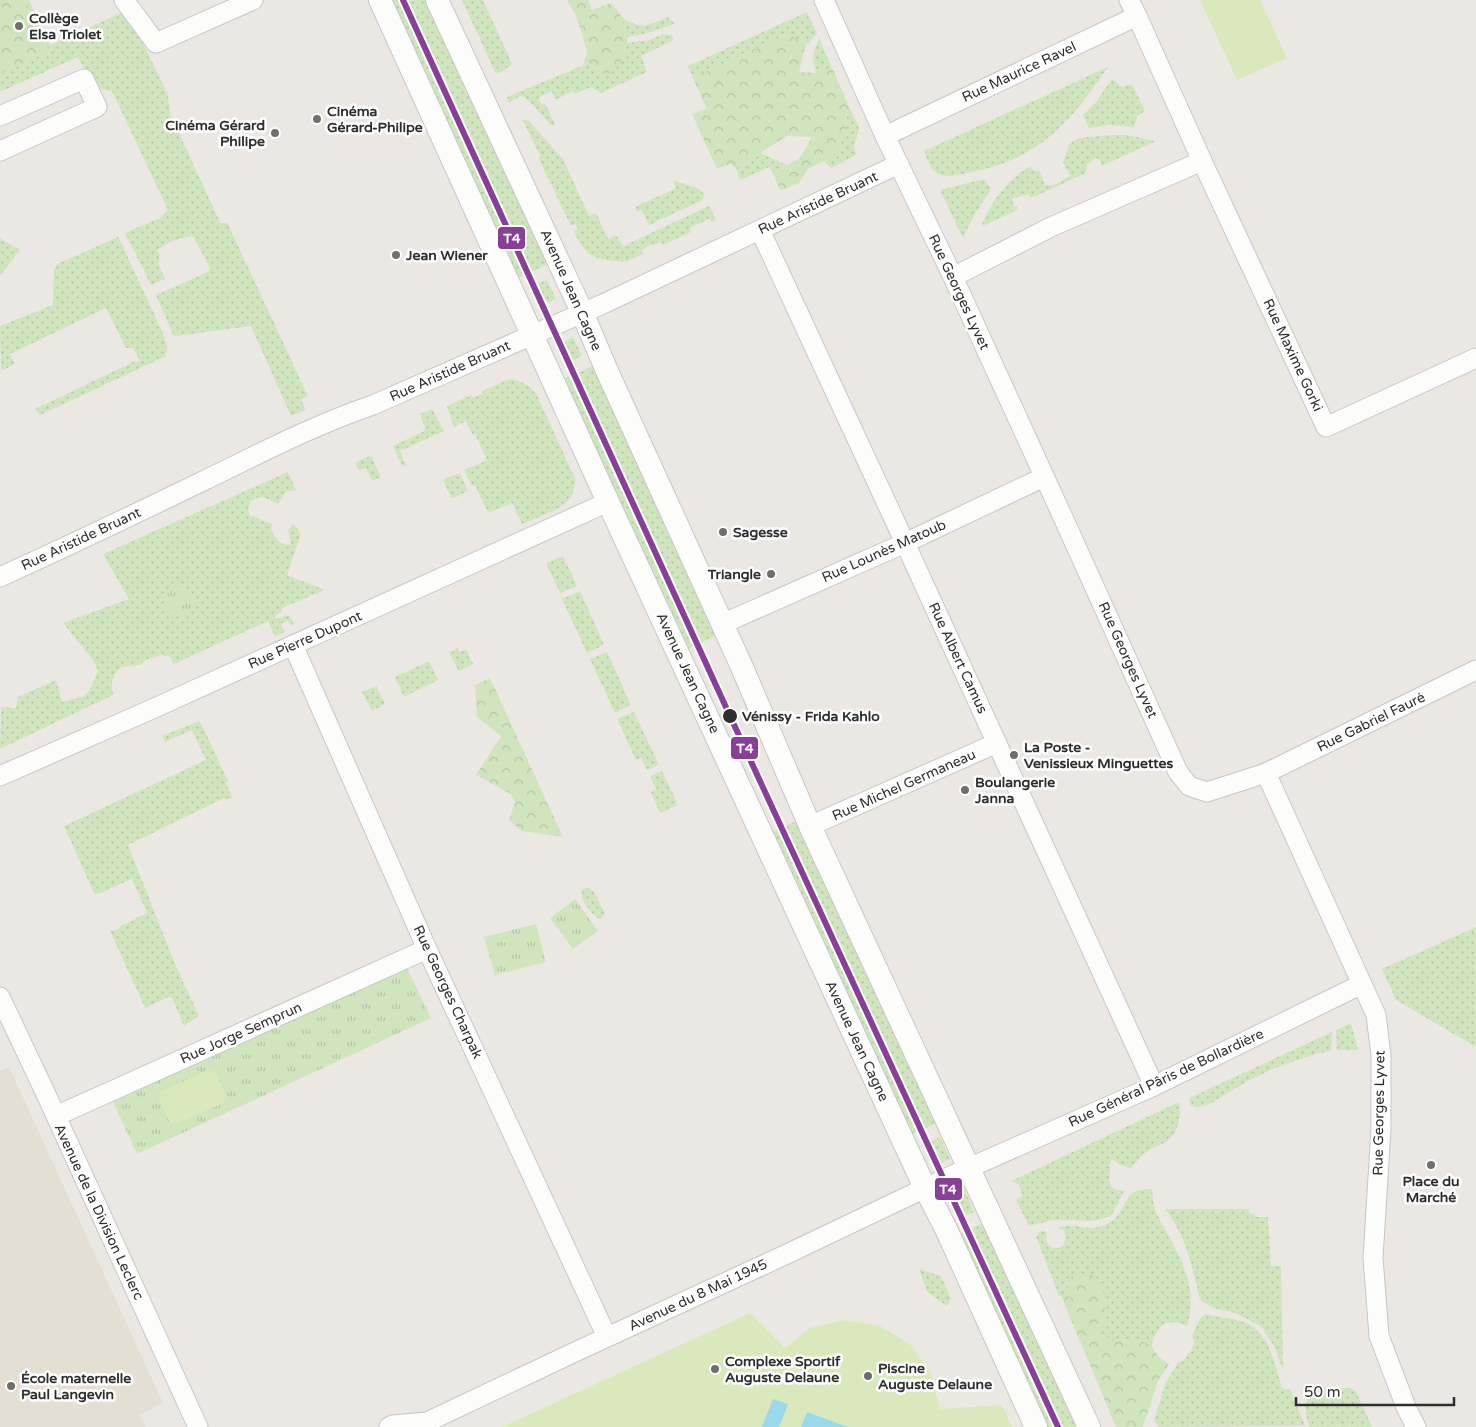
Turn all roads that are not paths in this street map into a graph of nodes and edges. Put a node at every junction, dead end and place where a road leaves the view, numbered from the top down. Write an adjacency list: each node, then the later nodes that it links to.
1 (124, 0): 2 (street)
2 (253, 0)
3 (380, 0): 15 (street, Avenue Jean Cagne)
4 (437, 0): 14 (street, Avenue Jean Cagne)
5 (824, 0): 8 (street, Rue Georges Lyvet)
6 (1133, 8): 8 (street, Rue Maurice Ravel); 10 (street, Rue Maxime Gorki)
7 (0, 116): 9 (street)
8 (885, 136): 11 (street, Rue Georges Lyvet)
9 (0, 151)
10 (1202, 161): 13 (street); 16 (street, Rue Maxime Gorki)
11 (899, 164): 12 (street, Rue Aristide Bruant); 13 (street, Rue Georges Lyvet)
12 (760, 230): 14 (street, Rue Aristide Bruant); 19 (street, Rue Albert Camus)
13 (953, 277): 17 (street, Rue Georges Lyvet)
14 (582, 312): 15 (street, Rue Aristide Bruant); 21 (street, Avenue Jean Cagne)
15 (532, 335): 18 (street, Avenue Jean Cagne); 20 (street, Rue Aristide Bruant)
16 (1476, 358)
17 (1044, 477): 19 (street, Rue Lounès Matoub); 25 (street, Rue Georges Lyvet)
18 (608, 502): 22 (street, Rue Pierre Dupont); 34 (street, Avenue Jean Cagne)
19 (905, 543): 21 (street, Rue Lounès Matoub); 24 (street, Rue Albert Camus)
20 (0, 577)
21 (722, 624): 27 (street, Avenue Jean Cagne)
22 (292, 646): 26 (street, Rue Pierre Dupont); 28 (street, Rue Georges Charpak)
23 (1476, 670): 25 (street, Rue Gabriel Fauré)
24 (997, 743): 27 (street, Rue Michel Germaneau); 31 (street, Rue Albert Camus)
25 (1266, 773): 29 (street, Rue Georges Lyvet)
26 (0, 776)
27 (810, 826): 33 (street, Avenue Jean Cagne)
28 (427, 949): 32 (street, Rue Jorge Semprun); 35 (street, Rue Georges Charpak)
29 (1362, 984): 31 (street, Rue Général Pâris de Bollardière); 41 (street, Rue Georges Lyvet)
30 (0, 997): 32 (street, Avenue de la Division Leclerc)
31 (1154, 1086): 33 (street, Rue Général Pâris de Bollardière)
32 (56, 1116): 37 (street, Avenue de la Division Leclerc)
33 (969, 1168): 34 (street, Avenue du 8 Mai 1945); 40 (street, Avenue Jean Cagne)
34 (925, 1188): 35 (street, Avenue du 8 Mai 1945); 39 (street, Avenue Jean Cagne)
35 (607, 1337): 36 (street, Avenue du 8 Mai 1945)
36 (424, 1424): 38 (street, Avenue du 8 Mai 1945)
37 (198, 1427)
38 (389, 1427)
39 (1036, 1427)
40 (1089, 1427)
41 (1416, 1427)

